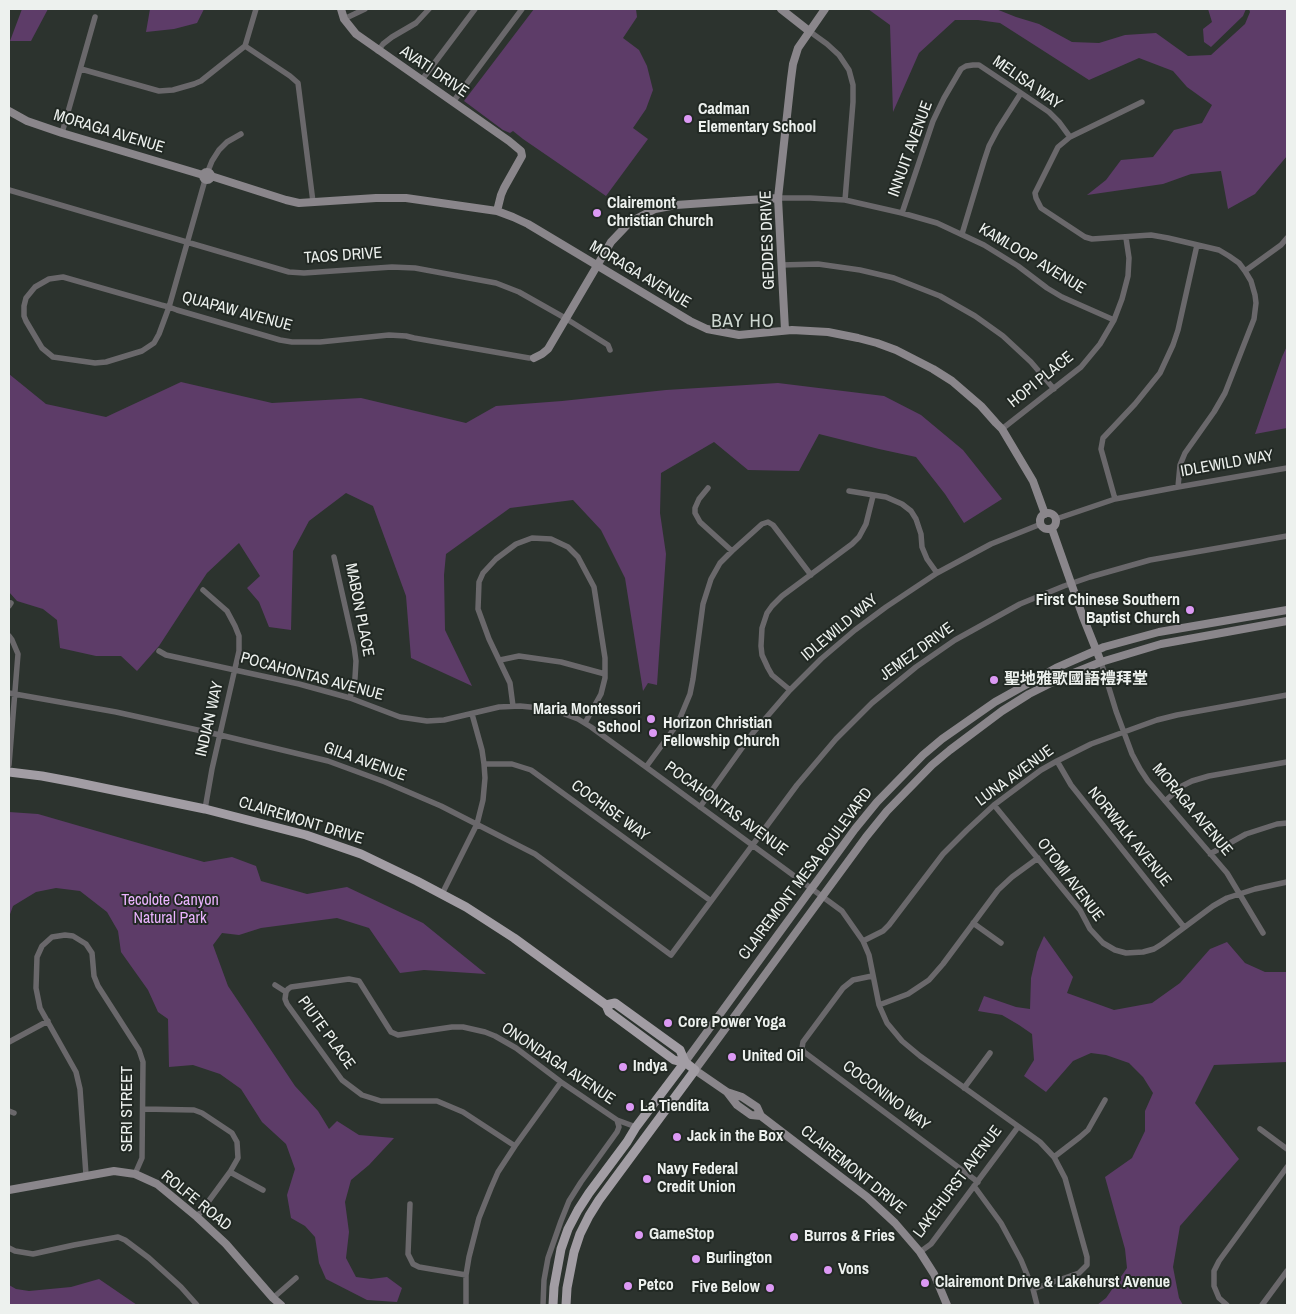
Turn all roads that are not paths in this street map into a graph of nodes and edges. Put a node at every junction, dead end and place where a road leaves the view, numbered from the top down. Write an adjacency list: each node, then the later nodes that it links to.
1 (256, 9): 12 (street)
2 (341, 9): 10 (main road, AVATI DRIVE)
3 (365, 9): 10 (street)
4 (429, 9): 13 (street)
5 (475, 9): 16 (street)
6 (522, 9): 18 (street)
7 (782, 9): 11 (main road)
8 (825, 9): 11 (main road, GEDDES DRIVE)
9 (95, 17): 14 (street)
10 (344, 19): 13 (main road, AVATI DRIVE)
11 (809, 31): 26 (main road, GEDDES DRIVE); 27 (street)
12 (245, 46): 14 (street); 28 (street)
13 (378, 51): 16 (main road, AVATI DRIVE)
14 (81, 69): 21 (street)
15 (962, 69): 17 (street, MELISA WAY); 30 (street, INNUIT AVENUE)
16 (421, 81): 18 (main road, AVATI DRIVE)
17 (1021, 93): 23 (street, MELISA WAY); 31 (street)
18 (453, 102): 29 (main road, AVATI DRIVE)
19 (1142, 102): 23 (street)
20 (9, 111): 21 (main road, MORAGA AVENUE)
21 (62, 133): 24 (main road, MORAGA AVENUE)
22 (241, 134): 24 (street)
23 (1070, 137): 32 (street)
24 (207, 176): 28 (main road, MORAGA AVENUE); 34 (street)
25 (9, 190): 34 (street, TAOS DRIVE)
26 (778, 198): 27 (street, KAMLOOP AVENUE); 36 (main road, GEDDES DRIVE); 37 (main road, KAMLOOP AVENUE)
27 (845, 200): 30 (street, KAMLOOP AVENUE)
28 (313, 202): 29 (main road, MORAGA AVENUE)
29 (497, 211): 37 (main road, MORAGA AVENUE)
30 (902, 213): 31 (street, KAMLOOP AVENUE)
31 (962, 234): 41 (street, KAMLOOP AVENUE)
32 (1126, 238): 35 (street); 41 (street, HOPI PLACE)
33 (1287, 238): 38 (street)
34 (188, 242): 39 (street); 40 (street, TAOS DRIVE)
35 (1198, 245): 38 (street); 52 (street)
36 (781, 264): 42 (main road, GEDDES DRIVE); 45 (street)
37 (597, 265): 40 (main road, KAMLOOP AVENUE); 42 (main road, MORAGA AVENUE)
38 (1245, 271): 48 (street)
39 (169, 307): 39 (street, QUAPAW AVENUE); 44 (street, QUAPAW AVENUE)
40 (565, 318): 43 (street, TAOS DRIVE); 44 (main road, KAMLOOP AVENUE)
41 (1114, 320): 45 (street, HOPI PLACE)
42 (785, 330): 46 (main road, MORAGA AVENUE)
43 (610, 350)
44 (534, 358)
45 (1054, 389): 46 (street, HOPI PLACE)
46 (1002, 429): 53 (main road, MORAGA AVENUE)
47 (1287, 468): 48 (street, IDLEWILD WAY)
48 (1178, 487): 52 (street, IDLEWILD WAY)
49 (708, 488): 58 (street)
50 (849, 491): 51 (street)
51 (873, 496): 60 (street); 61 (street)
52 (1115, 500): 54 (street, IDLEWILD WAY)
53 (1045, 514): 54 (main road); 55 (main road)
54 (1056, 519): 56 (main road)
55 (1041, 524): 56 (main road); 60 (street, IDLEWILD WAY)
56 (1052, 529): 62 (main road, MORAGA AVENUE)
57 (1287, 536): 62 (street, JEMEZ DRIVE)
58 (732, 551): 61 (street); 86 (street)
59 (334, 557): 76 (street, MABON PLACE)
60 (937, 573): 73 (street, IDLEWILD WAY)
61 (811, 575): 73 (street)
62 (1071, 583): 67 (main road, MORAGA AVENUE); 94 (street, JEMEZ DRIVE)
63 (203, 590): 71 (street, INDIAN WAY)
64 (1287, 610): 67 (main road, CLAIREMONT MESA BOULEVARD)
65 (1287, 621): 70 (main road, CLAIREMONT MESA BOULEVARD)
66 (9, 636): 74 (street)
67 (1096, 650): 70 (main road, MORAGA AVENUE); 98 (main road, CLAIREMONT MESA BOULEVARD)
68 (159, 651): 71 (street, POCAHONTAS AVENUE)
69 (500, 660): 72 (street); 72 (street); 77 (street)
70 (1101, 662): 80 (street, MORAGA AVENUE); 101 (main road, CLAIREMONT MESA BOULEVARD)
71 (235, 670): 76 (street, POCAHONTAS AVENUE); 81 (street, INDIAN WAY)
72 (604, 674): 79 (street)
73 (790, 690): 90 (street, IDLEWILD WAY)
74 (12, 693): 81 (street, GILA AVENUE); 85 (street)
75 (1287, 695): 80 (street, LUNA AVENUE)
76 (350, 698): 78 (street, POCAHONTAS AVENUE)
77 (512, 706): 78 (street, POCAHONTAS AVENUE); 79 (street, POCAHONTAS AVENUE)
78 (472, 714): 84 (street)
79 (585, 723): 86 (street, POCAHONTAS AVENUE)
80 (1124, 731): 82 (street, LUNA AVENUE); 88 (street, MORAGA AVENUE)
81 (220, 735): 91 (street, INDIAN WAY); 93 (street, GILA AVENUE)
82 (1057, 761): 89 (street, LUNA AVENUE); 104 (street, NORWALK AVENUE)
83 (1287, 762): 88 (street)
84 (484, 764): 93 (street); 102 (street, COCHISE WAY)
85 (9, 765)
86 (646, 767): 90 (street, POCAHONTAS AVENUE)
87 (9, 772): 91 (main road, CLAIREMONT DRIVE)
88 (1165, 801): 95 (street, MORAGA AVENUE)
89 (994, 805): 96 (street, OTOMI AVENUE); 106 (street, LUNA AVENUE)
90 (700, 807): 94 (street, POCAHONTAS AVENUE)
91 (205, 809): 99 (main road, CLAIREMONT DRIVE)
92 (1287, 823): 95 (street)
93 (477, 824): 99 (street); 108 (street, GILA AVENUE)
94 (753, 845): 98 (street, POCAHONTAS AVENUE); 102 (street, JEMEZ DRIVE)
95 (1210, 854): 100 (street, MORAGA AVENUE)
96 (1038, 858): 103 (street); 104 (street, OTOMI AVENUE)
97 (1287, 882): 100 (street)
98 (811, 888): 101 (street, POCAHONTAS AVENUE); 116 (main road, CLAIREMONT MESA BOULEVARD)
99 (442, 894): 116 (main road, CLAIREMONT DRIVE)
100 (1240, 894): 104 (street); 105 (street, MORAGA AVENUE)
101 (822, 896): 106 (street, POCAHONTAS AVENUE); 117 (main road, CLAIREMONT MESA BOULEVARD)
102 (712, 901): 108 (street, JEMEZ DRIVE)
103 (973, 923): 107 (street); 112 (street)
104 (1184, 927)
105 (1263, 933)
106 (863, 940): 109 (street, POCAHONTAS AVENUE)
107 (1001, 943)
108 (671, 956)
109 (872, 976): 112 (street, POCAHONTAS AVENUE); 133 (street, COCONINO WAY)
110 (275, 986): 111 (street)
111 (286, 992): 118 (street, ONONDAGA AVENUE); 126 (street, PIUTE PLACE)
112 (879, 1005): 119 (street, POCAHONTAS AVENUE)
113 (48, 1021): 114 (street); 121 (street, SERI STREET); 132 (street)
114 (9, 1042)
115 (990, 1053): 119 (street)
116 (685, 1062): 117 (main road, CLAIREMONT DRIVE); 123 (main road, CLAIREMONT MESA BOULEVARD)
117 (695, 1070): 139 (main road, CLAIREMONT DRIVE); 150 (main road, CLAIREMONT MESA BOULEVARD)
118 (561, 1082): 122 (street, ONONDAGA AVENUE); 126 (street)
119 (964, 1088): 124 (street, POCAHONTAS AVENUE)
120 (1104, 1100): 128 (street)
121 (143, 1109): 130 (street); 131 (street, SERI STREET)
122 (617, 1120): 123 (street, ONONDAGA AVENUE); 148 (street)
123 (636, 1127): 149 (main road, CLAIREMONT MESA BOULEVARD)
124 (1018, 1127): 128 (street, POCAHONTAS AVENUE); 133 (street, LAKEHURST AVENUE)
125 (1260, 1128): 127 (street)
126 (515, 1146): 141 (street)
127 (1287, 1148)
128 (1054, 1157): 143 (street, POCAHONTAS AVENUE)
129 (1287, 1167): 153 (street)
130 (230, 1172): 135 (street); 137 (street)
131 (135, 1174): 132 (main road, ROLFE ROAD); 137 (main road, ROLFE ROAD)
132 (86, 1175): 134 (main road, ROLFE ROAD)
133 (976, 1184): 139 (street, LAKEHURST AVENUE); 143 (street, COCONINO WAY)
134 (9, 1190)
135 (264, 1190)
136 (410, 1204): 141 (street)
137 (197, 1217): 144 (main road, ROLFE ROAD)
138 (9, 1248): 145 (street)
139 (920, 1252): 151 (main road, CLAIREMONT DRIVE)
140 (1287, 1271): 154 (street)
141 (466, 1275): 147 (street)
142 (296, 1278): 144 (street)
143 (1033, 1289): 152 (street, COCONINO WAY)
144 (273, 1298): 146 (main road, ROLFE ROAD)
145 (197, 1305)
146 (281, 1305)
147 (466, 1305)
148 (543, 1305)
149 (553, 1305)
150 (566, 1305)
151 (947, 1305)
152 (1037, 1305)
153 (1227, 1305)
154 (1262, 1305)

